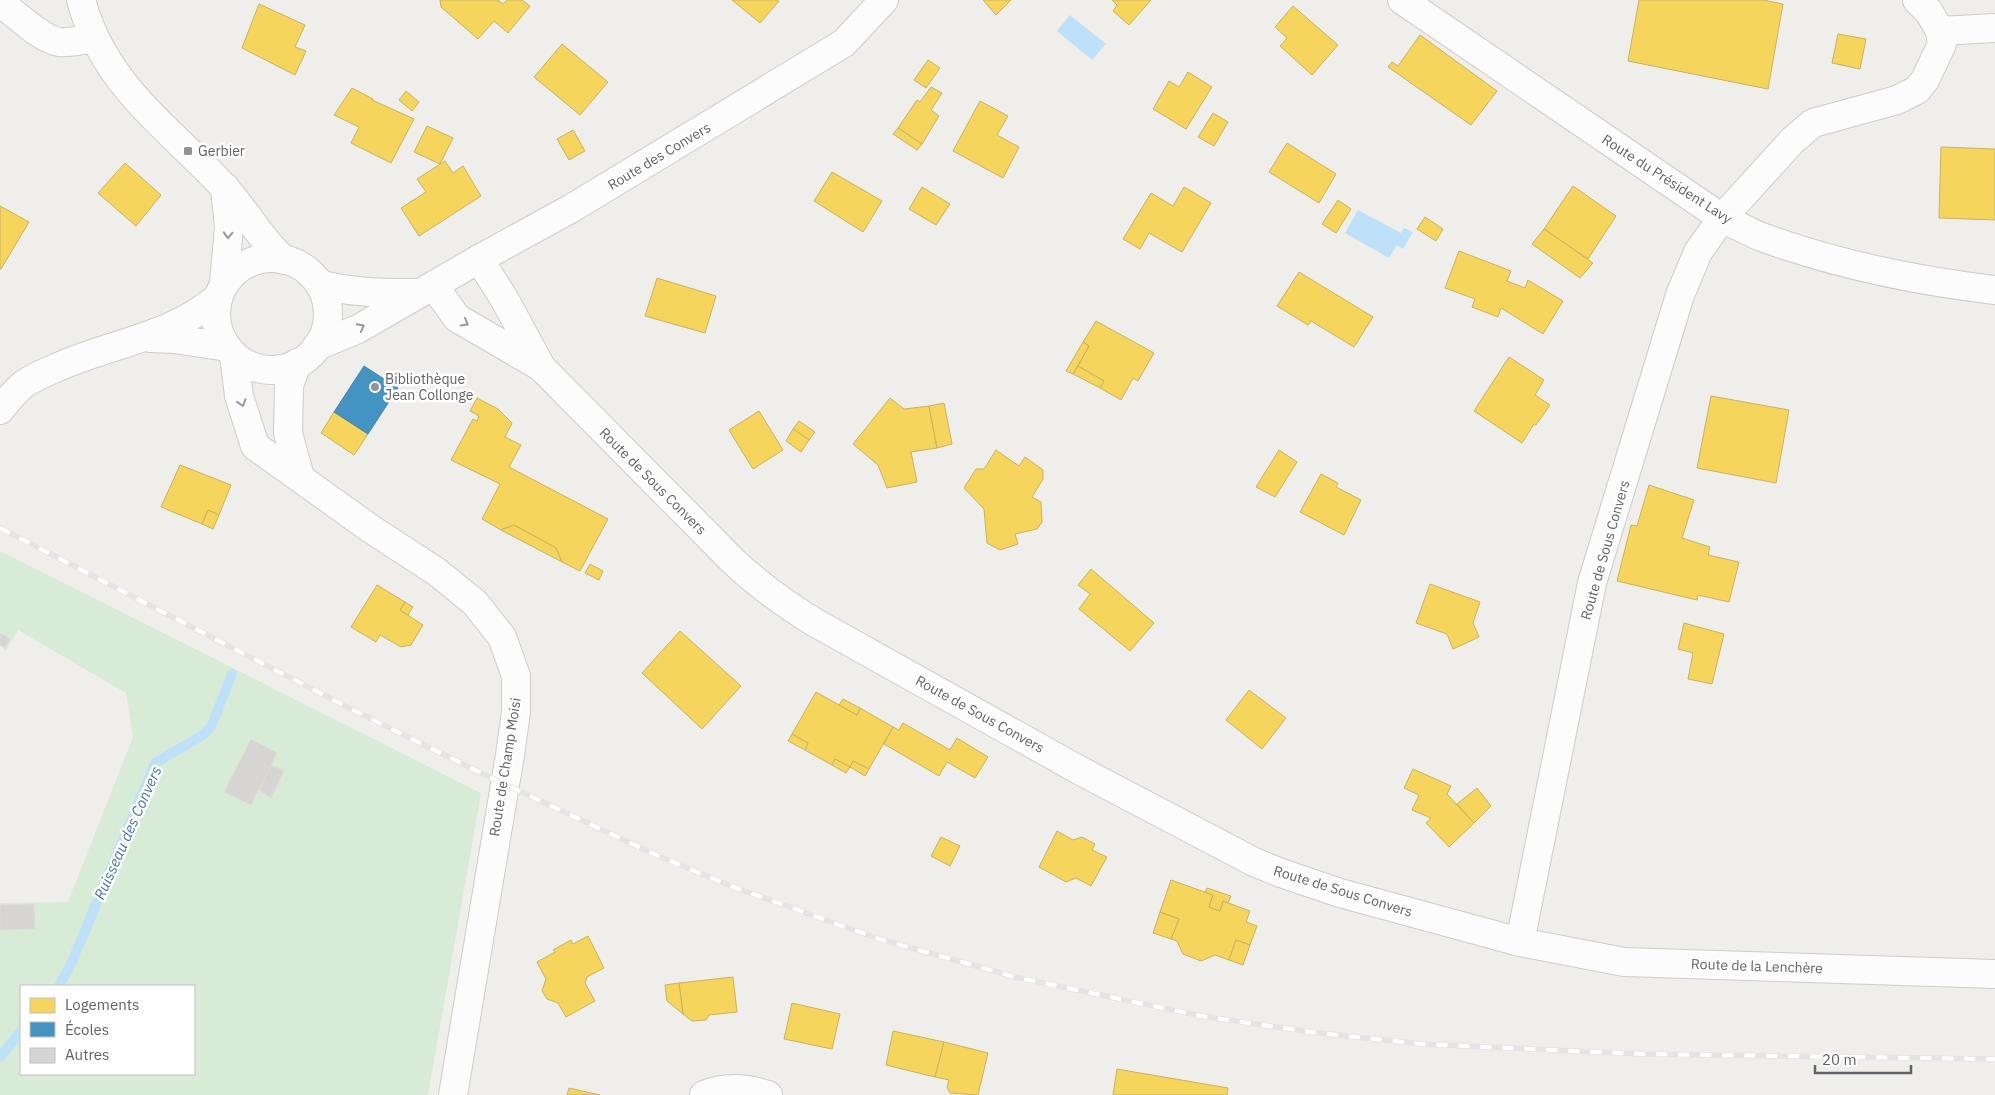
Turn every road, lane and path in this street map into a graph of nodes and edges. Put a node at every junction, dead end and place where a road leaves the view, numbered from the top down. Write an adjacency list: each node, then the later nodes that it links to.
1 (81, 0): 8 (street)
2 (884, 0): 11 (street, Route des Convers)
3 (1402, 0): 10 (street, Route du Président Lavy)
4 (1918, 0): 7 (street)
5 (0, 2): 8 (street)
6 (1995, 28): 7 (street)
7 (1940, 31): 10 (street, Route de Sous Convers)
8 (94, 38): 9 (street)
9 (225, 187): 12 (street); 15 (street, one-way to 15)
10 (1722, 218): 16 (street, Route du Président Lavy); 23 (street, Route de Sous Convers)
11 (479, 259): 14 (street, Route des Convers); 20 (street, Route de Sous Convers)
12 (284, 260): 13 (street); 15 (street)
13 (319, 284): 14 (street); 19 (street)
14 (427, 289): 19 (street, Route des Convers, one-way to 14); 20 (street, Route de Sous Convers, one-way to 20)
15 (221, 290): 17 (street); 18 (street)
16 (1995, 290)
17 (144, 338): 18 (street); 21 (street)
18 (231, 351): 19 (street); 22 (street, Route de Champ Moisi, one-way to 22)
19 (307, 355): 22 (street)
20 (541, 367): 23 (street, Route de Sous Convers)
21 (0, 410)
22 (300, 477): 25 (street, Route de Champ Moisi)
23 (1520, 942): 24 (street, Route de la Lenchère)
24 (1995, 974)
25 (453, 1095)
26 (704, 1095): 27 (street)
27 (768, 1095)

